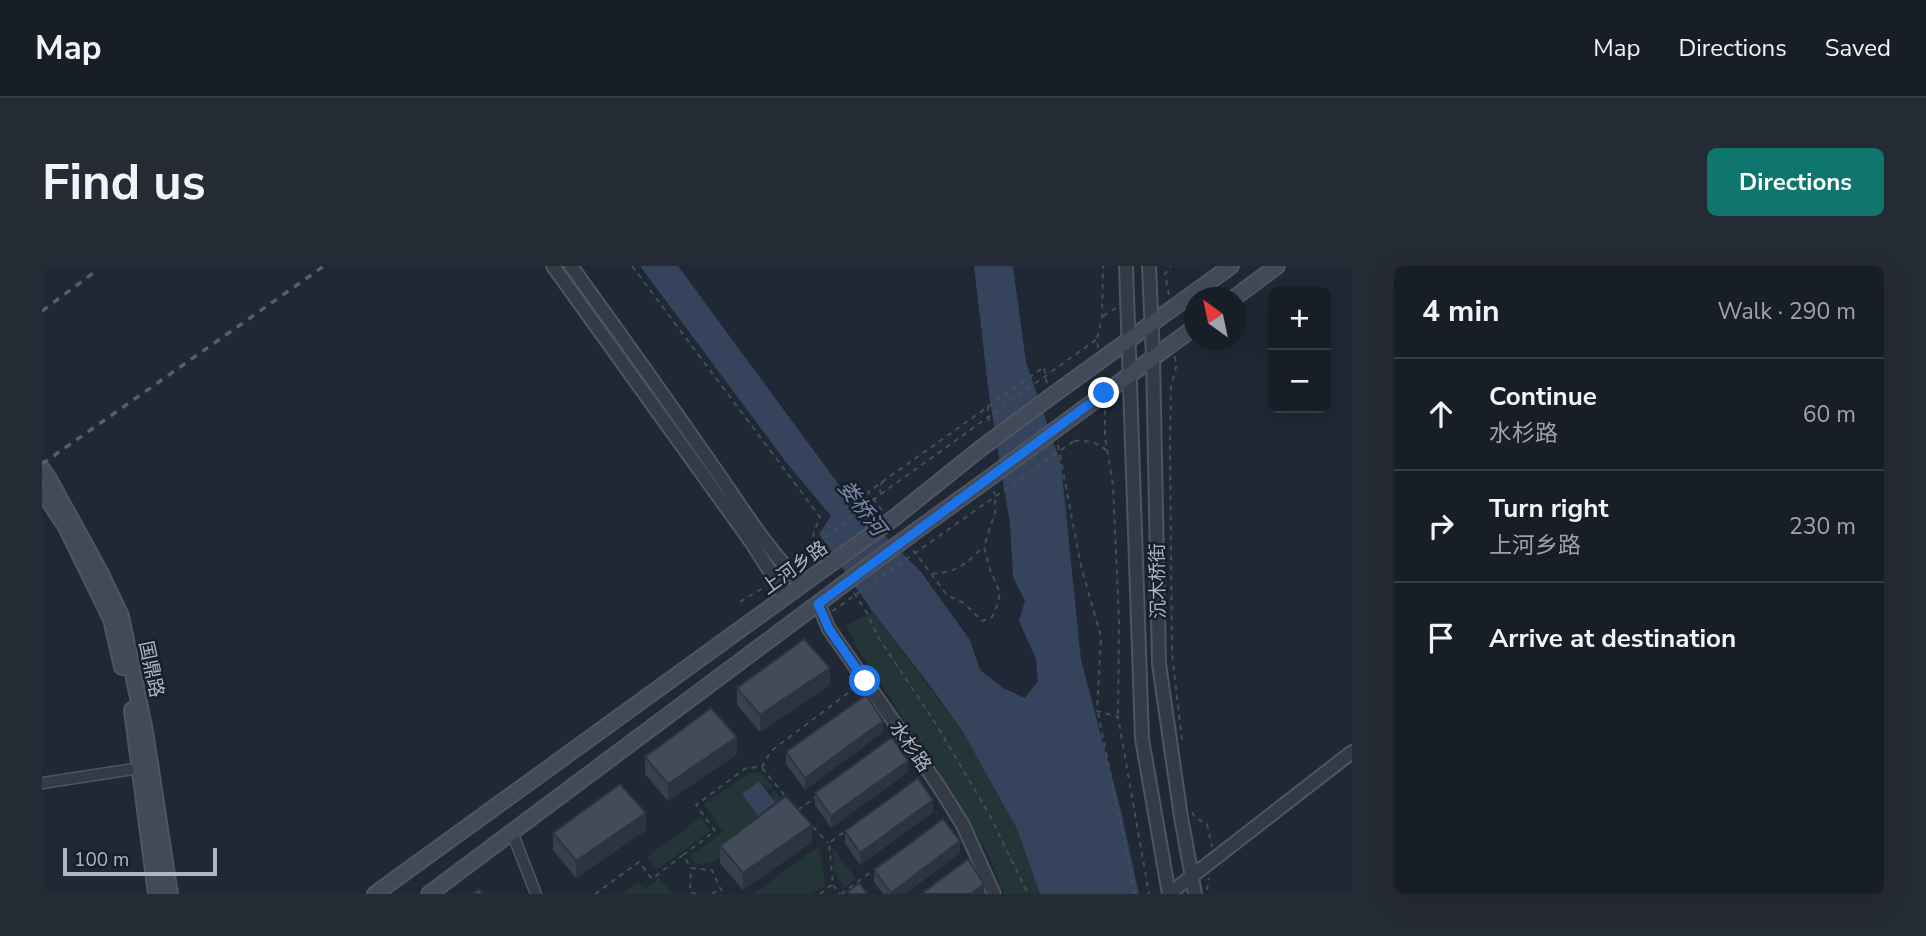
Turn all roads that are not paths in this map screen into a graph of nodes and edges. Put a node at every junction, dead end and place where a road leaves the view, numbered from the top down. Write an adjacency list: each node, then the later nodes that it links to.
1 (553, 266): 16 (street)
2 (571, 266): 15 (street)
3 (1126, 266): 10 (street, 沉木桥街)
4 (1149, 266): 8 (street, 沉木桥街)
5 (1231, 266): 8 (main road, 上河乡路)
6 (1277, 266): 7 (main road)
7 (1247, 288)
8 (1151, 324): 10 (main road, 上河乡路); 11 (street, 沉木桥街)
9 (1184, 335): 11 (main road)
10 (1128, 341): 12 (street, 沉木桥街); 15 (main road, 上河乡路, bridge)
11 (1153, 357): 12 (main road); 22 (street, 沉木桥街)
12 (1129, 375): 17 (main road, bridge); 29 (street, 沉木桥街)
13 (42, 470): 24 (main road, 国鼎路)
14 (42, 491): 19 (main road, 国鼎路)
15 (803, 585): 16 (main road, 上河乡路)
16 (786, 597): 25 (main road, 上河乡路)
17 (821, 610): 21 (main road); 28 (street, 水杉路)
18 (1352, 752): 22 (street)
19 (140, 768): 20 (street); 23 (main road, 国鼎路)
20 (42, 783)
21 (512, 832): 26 (main road); 27 (street)
22 (1192, 876): 29 (street); 30 (street, 沉木桥街)
23 (156, 894)
24 (170, 894)
25 (374, 894)
26 (429, 894)
27 (536, 894)
28 (995, 894)
29 (1169, 894)
30 (1195, 894)

